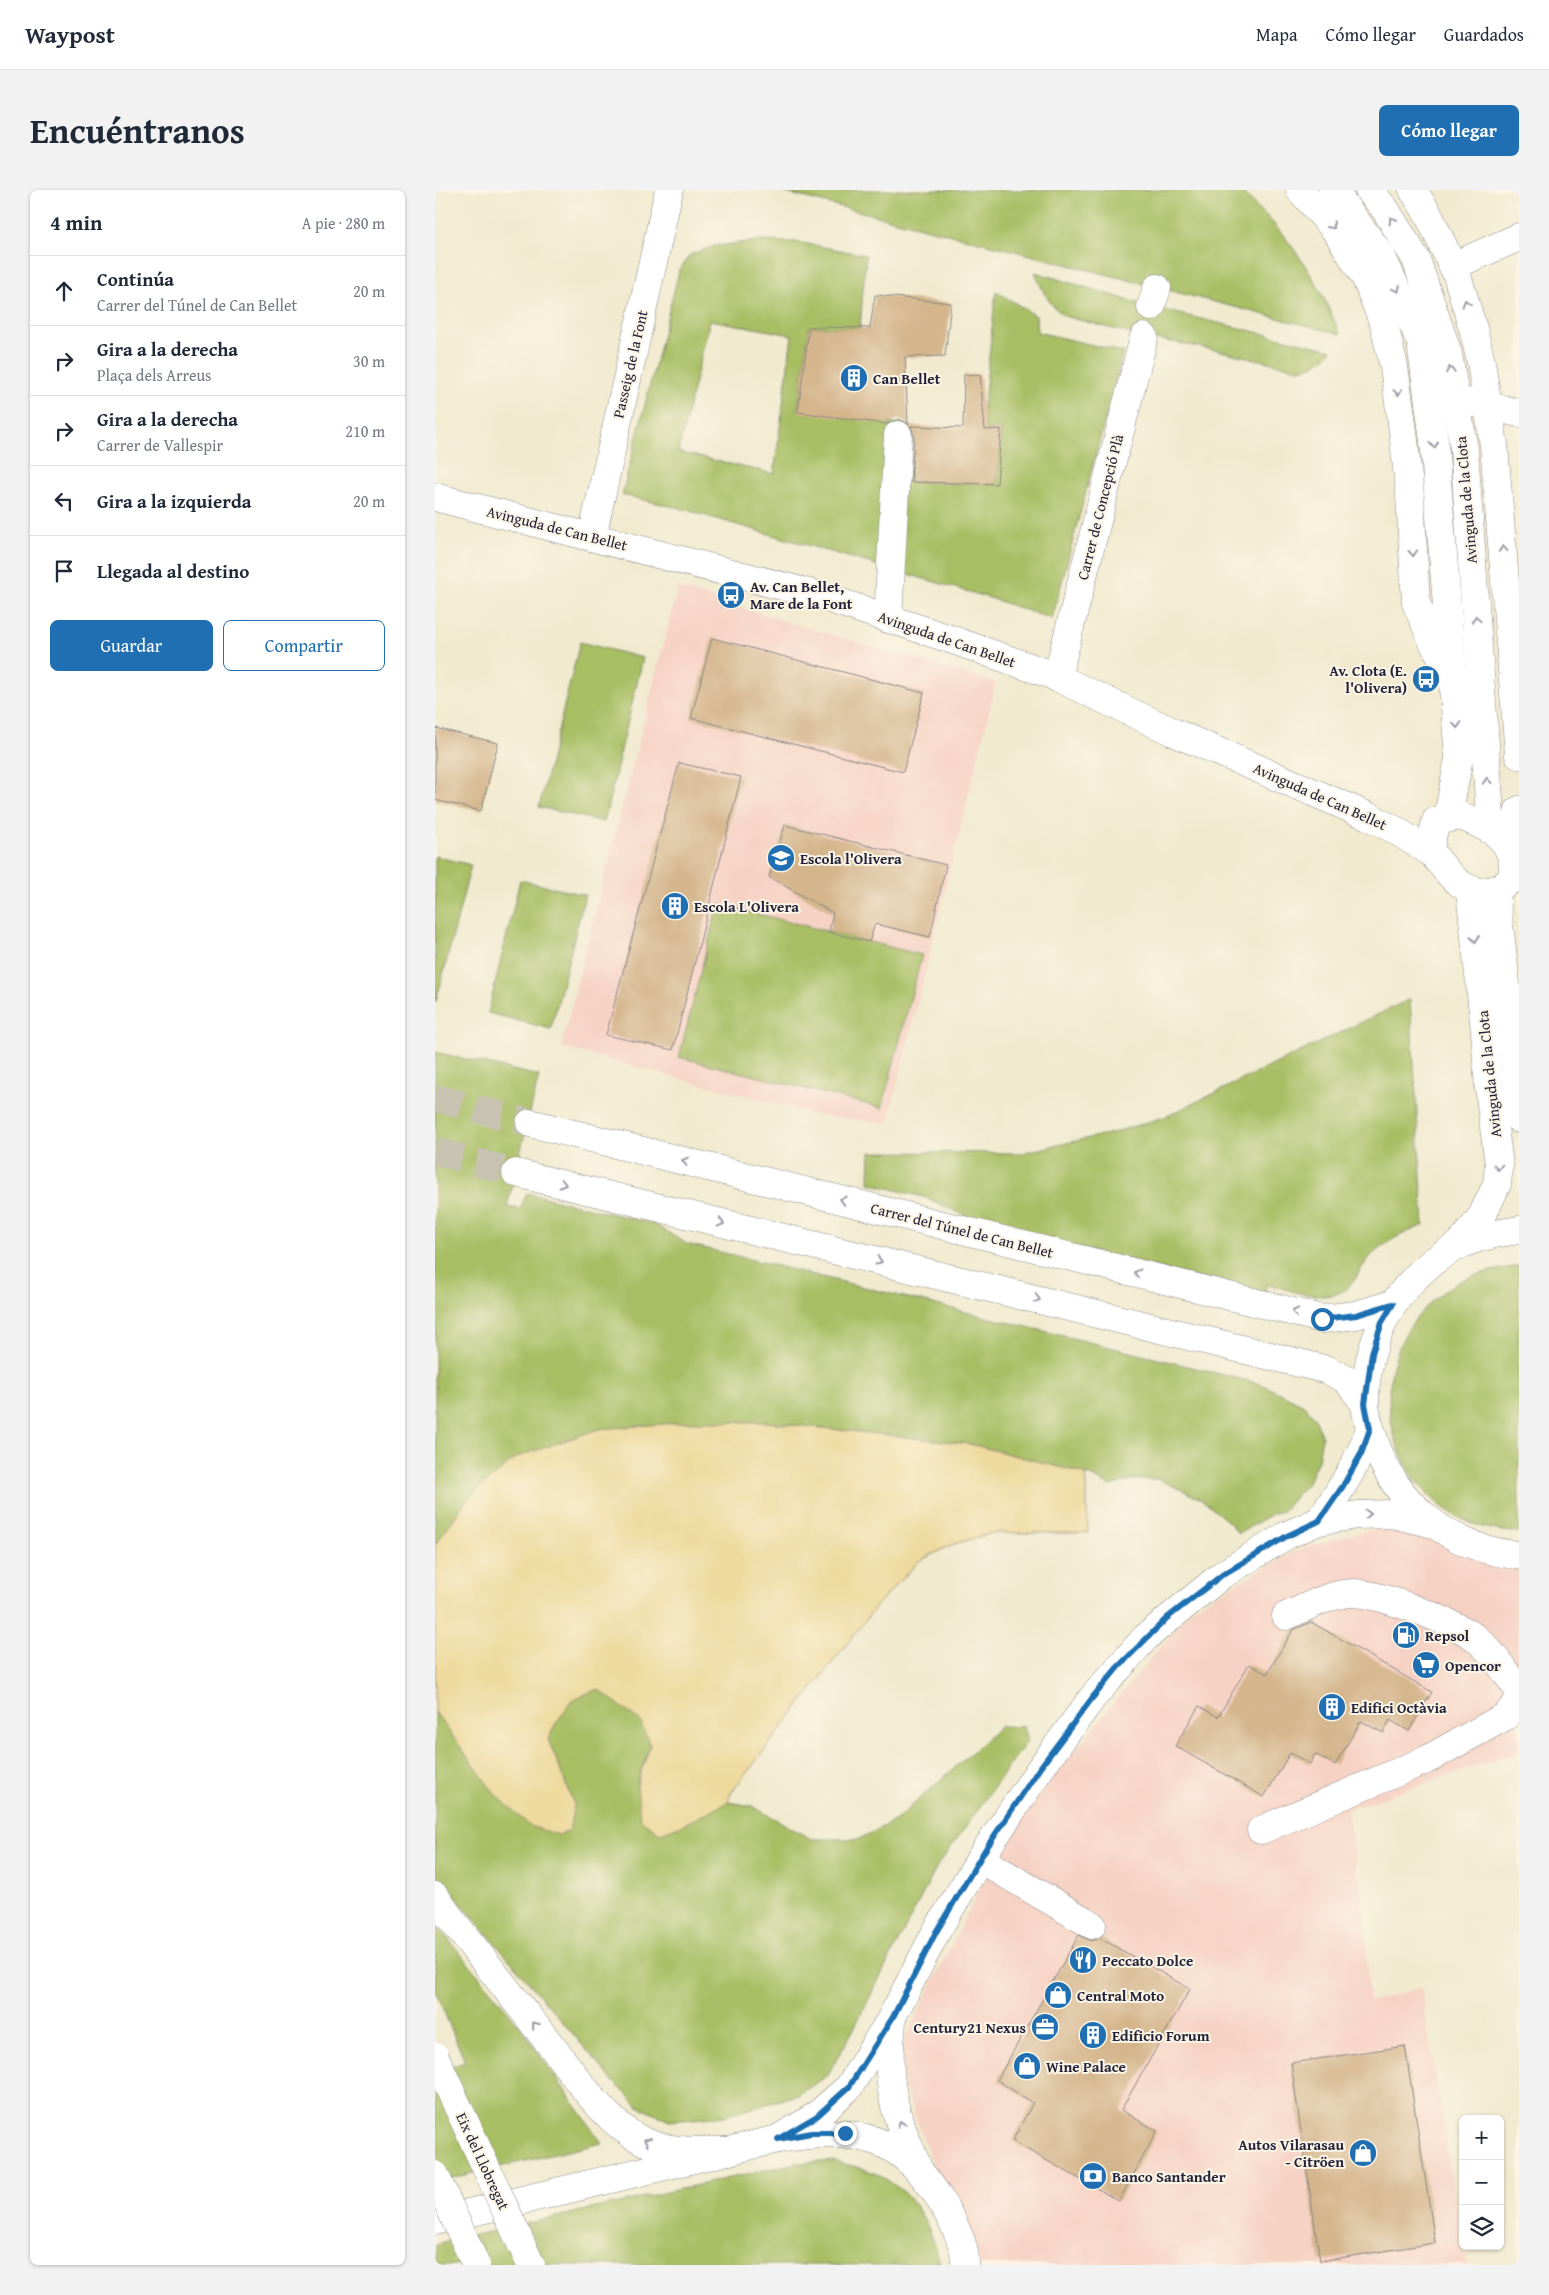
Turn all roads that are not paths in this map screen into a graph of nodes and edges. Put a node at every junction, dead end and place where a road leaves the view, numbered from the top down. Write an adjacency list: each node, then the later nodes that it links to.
1 (669, 190): 14 (main road, Passeig de la Font)
2 (1300, 190): 16 (main road, Avinguda de la Clota, one-way to 16)
3 (1333, 190): 16 (main road, Avinguda de la Clota, one-way to 16)
4 (1369, 190): 9 (main road, Avinguda de la Clota, one-way to 4)
5 (1413, 190): 7 (main road)
6 (1519, 237): 7 (main road)
7 (1453, 266): 10 (main road, one-way to 7)
8 (1144, 337): 17 (main road, Carrer de Concepció Plà)
9 (1455, 398): 10 (main road); 21 (main road, Avinguda de la Clota, one-way to 9)
10 (1488, 406): 11 (main road); 18 (main road, one-way to 10)
11 (1519, 412)
12 (898, 435): 15 (main road)
13 (435, 497): 14 (main road, Avinguda de Can Bellet)
14 (592, 537): 15 (main road, Avinguda de Can Bellet)
15 (888, 619): 17 (main road, Avinguda de Can Bellet)
16 (1454, 676): 20 (main road, Avinguda de la Clota, one-way to 20)
17 (1057, 678): 23 (main road, Avinguda de Can Bellet)
18 (1519, 755)
19 (1519, 810): 22 (main road)
20 (1448, 817): 21 (main road); 23 (main road)
21 (1491, 829): 22 (main road)
22 (1510, 849): 24 (main road)
23 (1432, 853): 24 (main road)
24 (1499, 887): 25 (main road, Avinguda de la Clota); 30 (main road, Avinguda de la Clota, one-way to 30)
25 (1514, 1006): 26 (main road, Avinguda de la Clota)
26 (1519, 1119)
27 (531, 1123): 31 (main road, Carrer del Túnel de Can Bellet, one-way to 27)
28 (516, 1172): 32 (main road, one-way to 32)
29 (1519, 1230): 30 (main road)
30 (1459, 1245): 31 (main road)
31 (1393, 1304): 32 (main road)
32 (1368, 1417): 33 (main road); 34 (main road)
33 (1319, 1521): 34 (main road, one-way to 34); 40 (main road)
34 (1433, 1524): 35 (main road)
35 (1519, 1555)
36 (1286, 1616): 37 (main road)
37 (1519, 1690)
38 (1519, 1701): 39 (main road)
39 (1261, 1830)
40 (980, 1859): 42 (main road); 43 (main road)
41 (435, 1896): 46 (main road, one-way to 41)
42 (1092, 1925)
43 (893, 2017): 45 (main road); 47 (main road, one-way to 43)
44 (435, 2057): 52 (main road, Eix del Llobregat, bridge)
45 (778, 2139): 46 (main road); 47 (main road)
46 (729, 2151): 49 (main road)
47 (919, 2169): 50 (main road)
48 (435, 2175): 51 (main road, bridge)
49 (435, 2221)
50 (968, 2261)
51 (476, 2265)
52 (531, 2265)

